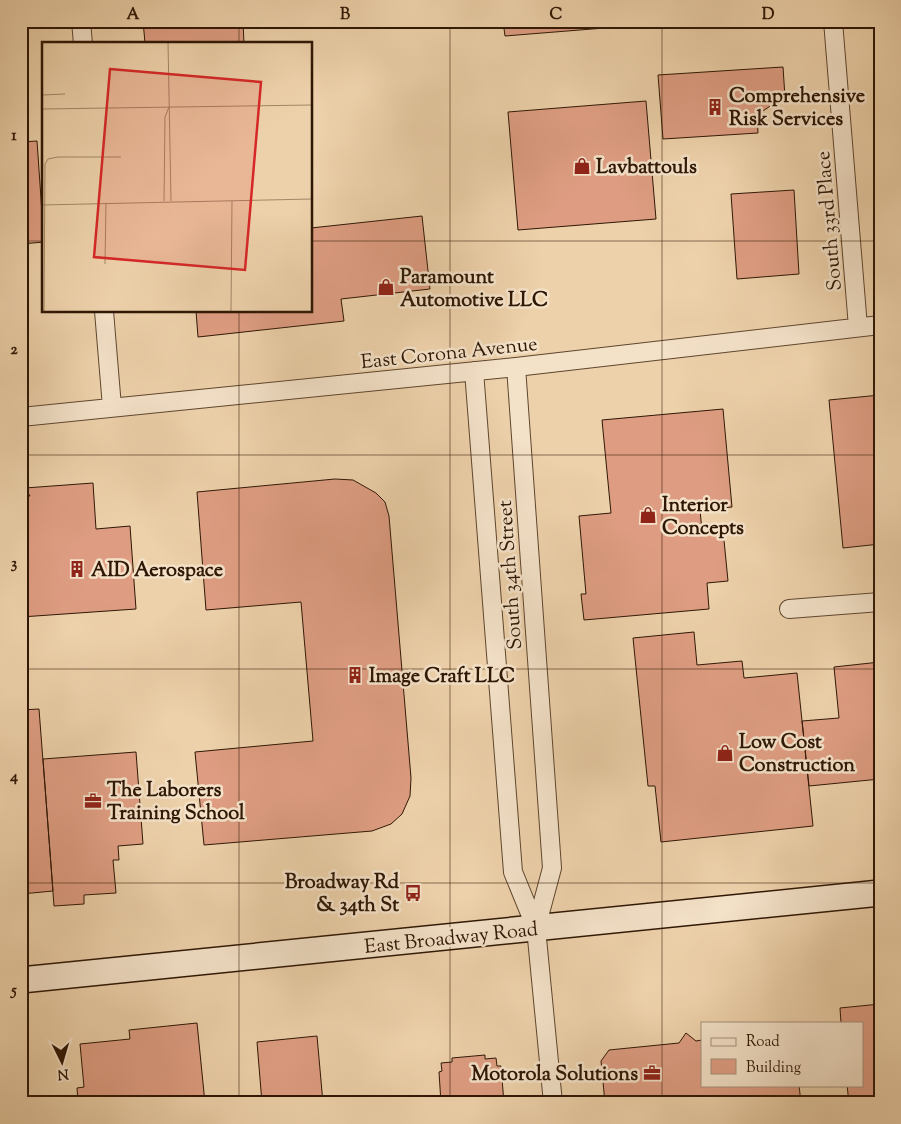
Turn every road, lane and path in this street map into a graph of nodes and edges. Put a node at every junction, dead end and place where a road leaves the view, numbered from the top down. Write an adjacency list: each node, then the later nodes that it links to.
1 (81, 21): 3 (street)
2 (833, 21): 6 (street, South 33rd Place)
3 (83, 42)
4 (104, 312): 9 (street)
5 (880, 325): 6 (street, East Corona Avenue)
6 (858, 328): 7 (street, East Corona Avenue)
7 (516, 367): 8 (street, East Corona Avenue); 14 (street, South 34th Street)
8 (474, 371): 9 (street, East Corona Avenue); 14 (street, South 34th Street)
9 (112, 407): 10 (street, East Corona Avenue)
10 (21, 417)
11 (880, 602): 12 (street)
12 (789, 610)
13 (880, 893): 14 (main road, East Broadway Road)
14 (536, 928): 15 (main road, East Broadway Road); 16 (street, South 34th Street)
15 (21, 980)
16 (553, 1103)

